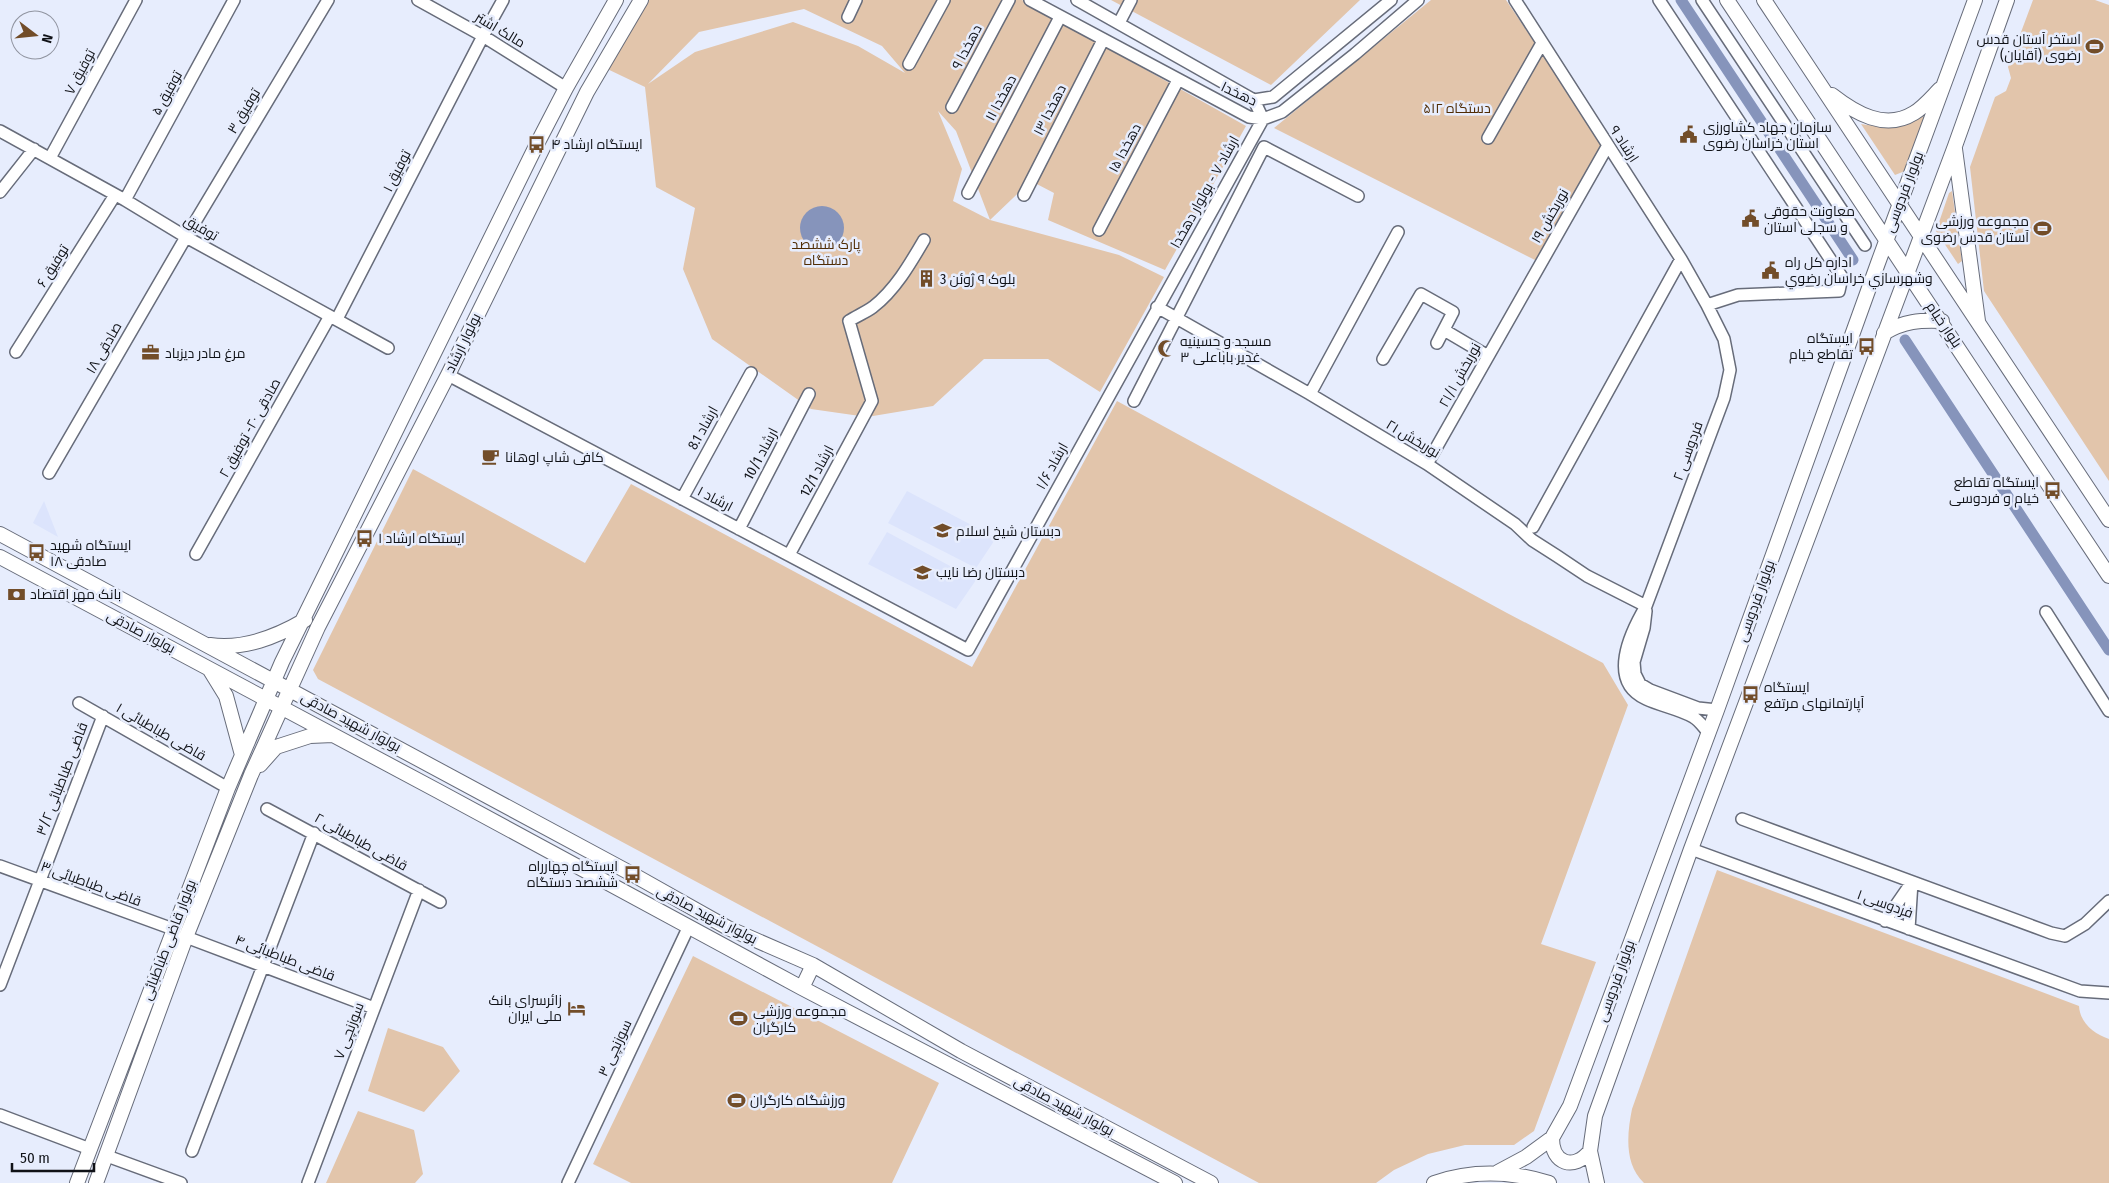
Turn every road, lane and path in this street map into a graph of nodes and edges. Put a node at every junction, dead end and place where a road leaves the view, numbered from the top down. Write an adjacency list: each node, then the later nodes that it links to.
1 (136, 0): 42 (street, توفیق ۷)
2 (234, 0): 47 (street, توفیق ۵)
3 (328, 0): 51 (street, توفیق ۳)
4 (418, 0): 26 (street, مالک اشتر)
5 (503, 0): 26 (street, توفیق ۱)
6 (616, 0): 33 (main road, بولوار ارشاد)
7 (640, 0): 73 (main road, بولوار ارشاد)
8 (856, 0): 23 (street)
9 (944, 0): 29 (street)
10 (1009, 0): 35 (street, دهخدا ۹)
11 (1030, 0): 24 (street, دهخدا)
12 (1077, 0): 25 (street, دهخدا)
13 (1131, 0): 25 (street)
14 (1391, 0): 34 (street, دهخدا)
15 (1418, 0): 36 (street, دهخدا)
16 (1515, 0): 28 (street, ارشاد ۹)
17 (1659, 0): 60 (street)
18 (1702, 0): 55 (street)
19 (1727, 0): 54 (main road, بلوار خیام)
20 (1764, 0): 31 (main road)
21 (1975, 0): 32 (main road, بولوار فردوسی)
22 (2007, 0): 39 (main road, بولوار فردوسی)
23 (848, 17)
24 (1060, 17): 27 (street, دهخدا); 44 (street, دهخدا ۱۱)
25 (1119, 23): 34 (street, دهخدا)
26 (482, 36): 33 (street, مالک اشتر); 62 (street, توفیق ۱)
27 (1103, 40): 30 (street, دهخدا); 45 (street, دهخدا ۱۳)
28 (1542, 43): 38 (street); 40 (street, ارشاد ۹)
29 (909, 64)
30 (1178, 80): 36 (street, دهخدا); 49 (street, دهخدا ۱۵)
31 (1820, 84): 32 (main road); 48 (main road)
32 (1944, 85): 48 (main road, بولوار فردوسی)
33 (566, 88): 90 (main road, بولوار ارشاد)
34 (1254, 100): 36 (street)
35 (952, 107)
36 (1263, 119): 59 (street, ارشاد ۷ - بولوار دهخدا)
37 (0, 131): 41 (street, توفیق)
38 (1488, 138)
39 (1955, 146): 52 (main road, بولوار فردوسی); 64 (main road)
40 (1607, 147): 56 (street, ارشاد ۹); 58 (street, نوربخش ۱۹)
41 (34, 149): 42 (street, توفیق); 43 (street)
42 (50, 158): 47 (street, توفیق)
43 (0, 192)
44 (968, 192)
45 (1024, 195)
46 (1358, 196): 61 (street)
47 (120, 198): 51 (street, توفیق); 69 (street, توفیق ۶)
48 (1900, 205): 52 (main road); 54 (main road, بولوار فردوسی)
49 (1098, 230)
50 (1398, 232): 75 (street)
51 (186, 237): 62 (street, توفیق); 78 (street, صادقی ۱۸)
52 (1920, 237): 57 (main road, بولوار فردوسی); 64 (main road)
53 (924, 240): 85 (street, ارشاد 12/1)
54 (1886, 240): 57 (main road, بلوار خیام); 99 (main road, بولوار فردوسی)
55 (1865, 245)
56 (1681, 259): 60 (street, ارشاد ۹); 81 (street)
57 (1907, 273): 63 (main road, بلوار خیام); 66 (main road, بولوار فردوسی)
58 (1519, 300): 70 (street, نوربخش ۲۱/۱)
59 (1160, 302): 61 (street, نوربخش ۲۱); 92 (street, ارشاد ۱/۶)
60 (1707, 305): 88 (street, فردوسی ۲)
61 (1177, 317): 75 (street, نوربخش ۲۱); 76 (street)
62 (334, 318): 68 (street, توفیق); 84 (street, صادقی ۲۰- توفیق ۲)
63 (1942, 321): 66 (main road); 87 (main road, بلوار خیام)
64 (1979, 324): 80 (main road)
65 (1444, 330): 67 (street); 70 (street); 71 (street)
66 (1884, 333): 110 (main road, بولوار فردوسی)
67 (1437, 343)
68 (388, 348)
69 (16, 352)
70 (1488, 356): 77 (street, نوربخش ۲۱/۱)
71 (1383, 359)
72 (751, 373): 79 (street, ارشاد 8.1)
73 (448, 375): 79 (street, ارشاد ۱); 95 (main road, بولوار ارشاد)
74 (809, 394): 82 (street, ارشاد 10/1)
75 (1310, 394): 77 (street, نوربخش ۲۱)
76 (1134, 400)
77 (1427, 464): 88 (street, نوربخش ۲۱)
78 (49, 474)
79 (682, 499): 82 (street, ارشاد ۱)
80 (2109, 520)
81 (1533, 527)
82 (739, 529): 85 (street, ارشاد ۱)
83 (0, 534): 91 (main road, بولوار صادقی)
84 (196, 554)
85 (789, 555): 92 (street, ارشاد ۱)
86 (0, 556): 93 (main road, بولوار صادقی)
87 (2109, 576)
88 (1646, 606): 99 (street, فردوسی ۲); 102 (street, فردوسی ۲)
89 (2046, 612): 100 (street)
90 (305, 620): 91 (main road); 94 (main road, بولوار ارشاد)
91 (204, 644): 94 (main road, بولوار شهید صادقی)
92 (968, 650)
93 (210, 669): 96 (main road, بولوار صادقی); 104 (main road)
94 (274, 681): 95 (main road, بولوار شهید صادقی); 96 (main road, بولوار ارشاد)
95 (290, 689): 98 (main road, بولوار ارشاد); 122 (main road, بولوار شهید صادقی)
96 (266, 699): 98 (main road, بولوار صادقی); 104 (main road, بولوار قاضی طباطبائی)
97 (79, 703): 101 (street, قاضی طباطبائی ۱)
98 (282, 707): 103 (main road, بولوار شهید صادقی); 105 (main road, بولوار قاضی طباطبائی)
99 (1717, 710): 102 (main road, بولوار فردوسی)
100 (2109, 711)
101 (102, 716): 106 (street, قاضی طباطبائی ۱); 112 (street, قاضی طباطبائی ۳/۲)
102 (1709, 733): 129 (main road, بولوار فردوسی)
103 (333, 734): 105 (main road); 118 (main road, بولوار شهید صادقی)
104 (242, 755): 106 (main road, بولوار قاضی طباطبائی)
105 (251, 775): 121 (main road, بولوار قاضی طباطبائی)
106 (228, 788): 119 (main road, بولوار قاضی طباطبائی)
107 (267, 808): 109 (street, قاضی طباطبائی ۲)
108 (1742, 819): 113 (street)
109 (314, 833): 114 (street, قاضی طباطبائی ۲); 123 (street)
110 (1691, 849): 117 (street, فردوسی ۱); 132 (main road, بولوار فردوسی)
111 (0, 866): 112 (street, قاضی طباطبائی ۳)
112 (40, 881): 119 (street, قاضی طباطبائی ۳); 124 (street, قاضی طباطبائی ۳/۲)
113 (1912, 882): 115 (street); 117 (street); 120 (street)
114 (418, 890): 116 (street, قاضی طباطبائی ۲); 127 (street, سوزنچی ۷)
115 (2109, 901)
116 (440, 902)
117 (1885, 920): 120 (street, فردوسی ۱)
118 (689, 926): 125 (main road, بولوار شهید صادقی); 139 (street, سوزنچی ۳)
119 (172, 929): 130 (main road, بولوار قاضی طباطبائی)
120 (1909, 929): 126 (street, فردوسی ۱)
121 (186, 937): 123 (street, قاضی طباطبائی ۴); 133 (main road, بولوار قاضی طباطبائی)
122 (813, 964): 125 (main road); 141 (main road, بولوار شهید صادقی)
123 (263, 966): 127 (street, قاضی طباطبائی ۴); 131 (street)
124 (0, 985)
125 (802, 988): 140 (main road, بولوار شهید صادقی)
126 (2109, 993)
127 (374, 1008): 138 (street, سوزنچی ۷)
128 (0, 1115): 130 (street)
129 (1552, 1138): 132 (main road); 134 (main road, بولوار فردوسی)
130 (90, 1149): 135 (main road, بولوار قاضی طباطبائی)
131 (192, 1151)
132 (1590, 1151): 144 (main road, بولوار فردوسی)
133 (107, 1156): 136 (main road, بولوار قاضی طباطبائی); 137 (street)
134 (1498, 1172): 142 (main road); 143 (main road)
135 (76, 1183)
136 (96, 1183)
137 (181, 1183)
138 (308, 1183)
139 (568, 1183)
140 (1176, 1183)
141 (1211, 1183)
142 (1434, 1183)
143 (1549, 1183)
144 (1596, 1183)

